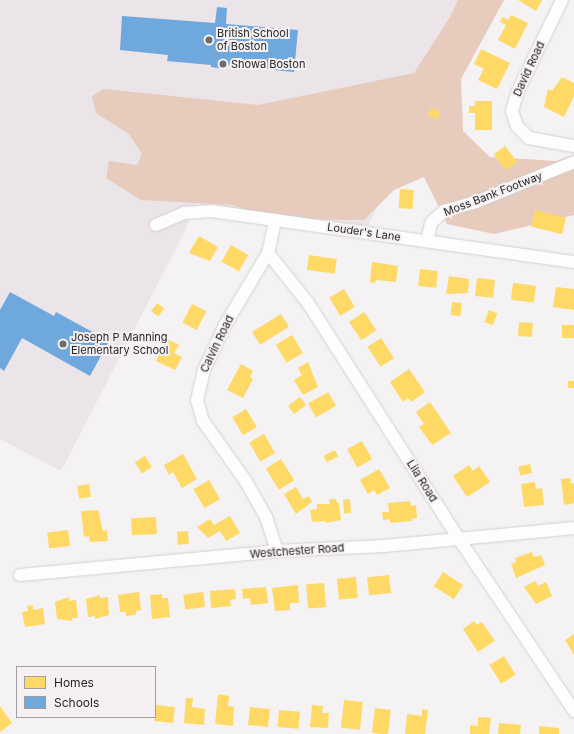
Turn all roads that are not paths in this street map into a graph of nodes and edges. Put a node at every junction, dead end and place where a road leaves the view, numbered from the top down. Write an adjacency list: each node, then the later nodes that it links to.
1 (562, 0): 2 (street, David Road)
2 (574, 146)
3 (574, 162): 6 (street, Moss Bank Footway)
4 (275, 221): 5 (street, Louder's Lane); 6 (street, Louder's Lane); 7 (street, Calvin Road)
5 (156, 225)
6 (427, 241): 8 (street, Louder's Lane)
7 (268, 253): 10 (street, Lila Road); 11 (street, Calvin Road)
8 (574, 262)
9 (574, 528): 10 (street, Westchester Road)
10 (459, 539): 11 (street, Westchester Road); 13 (street, Lila Road)
11 (277, 551): 12 (street, Westchester Road)
12 (20, 575)
13 (574, 711)

